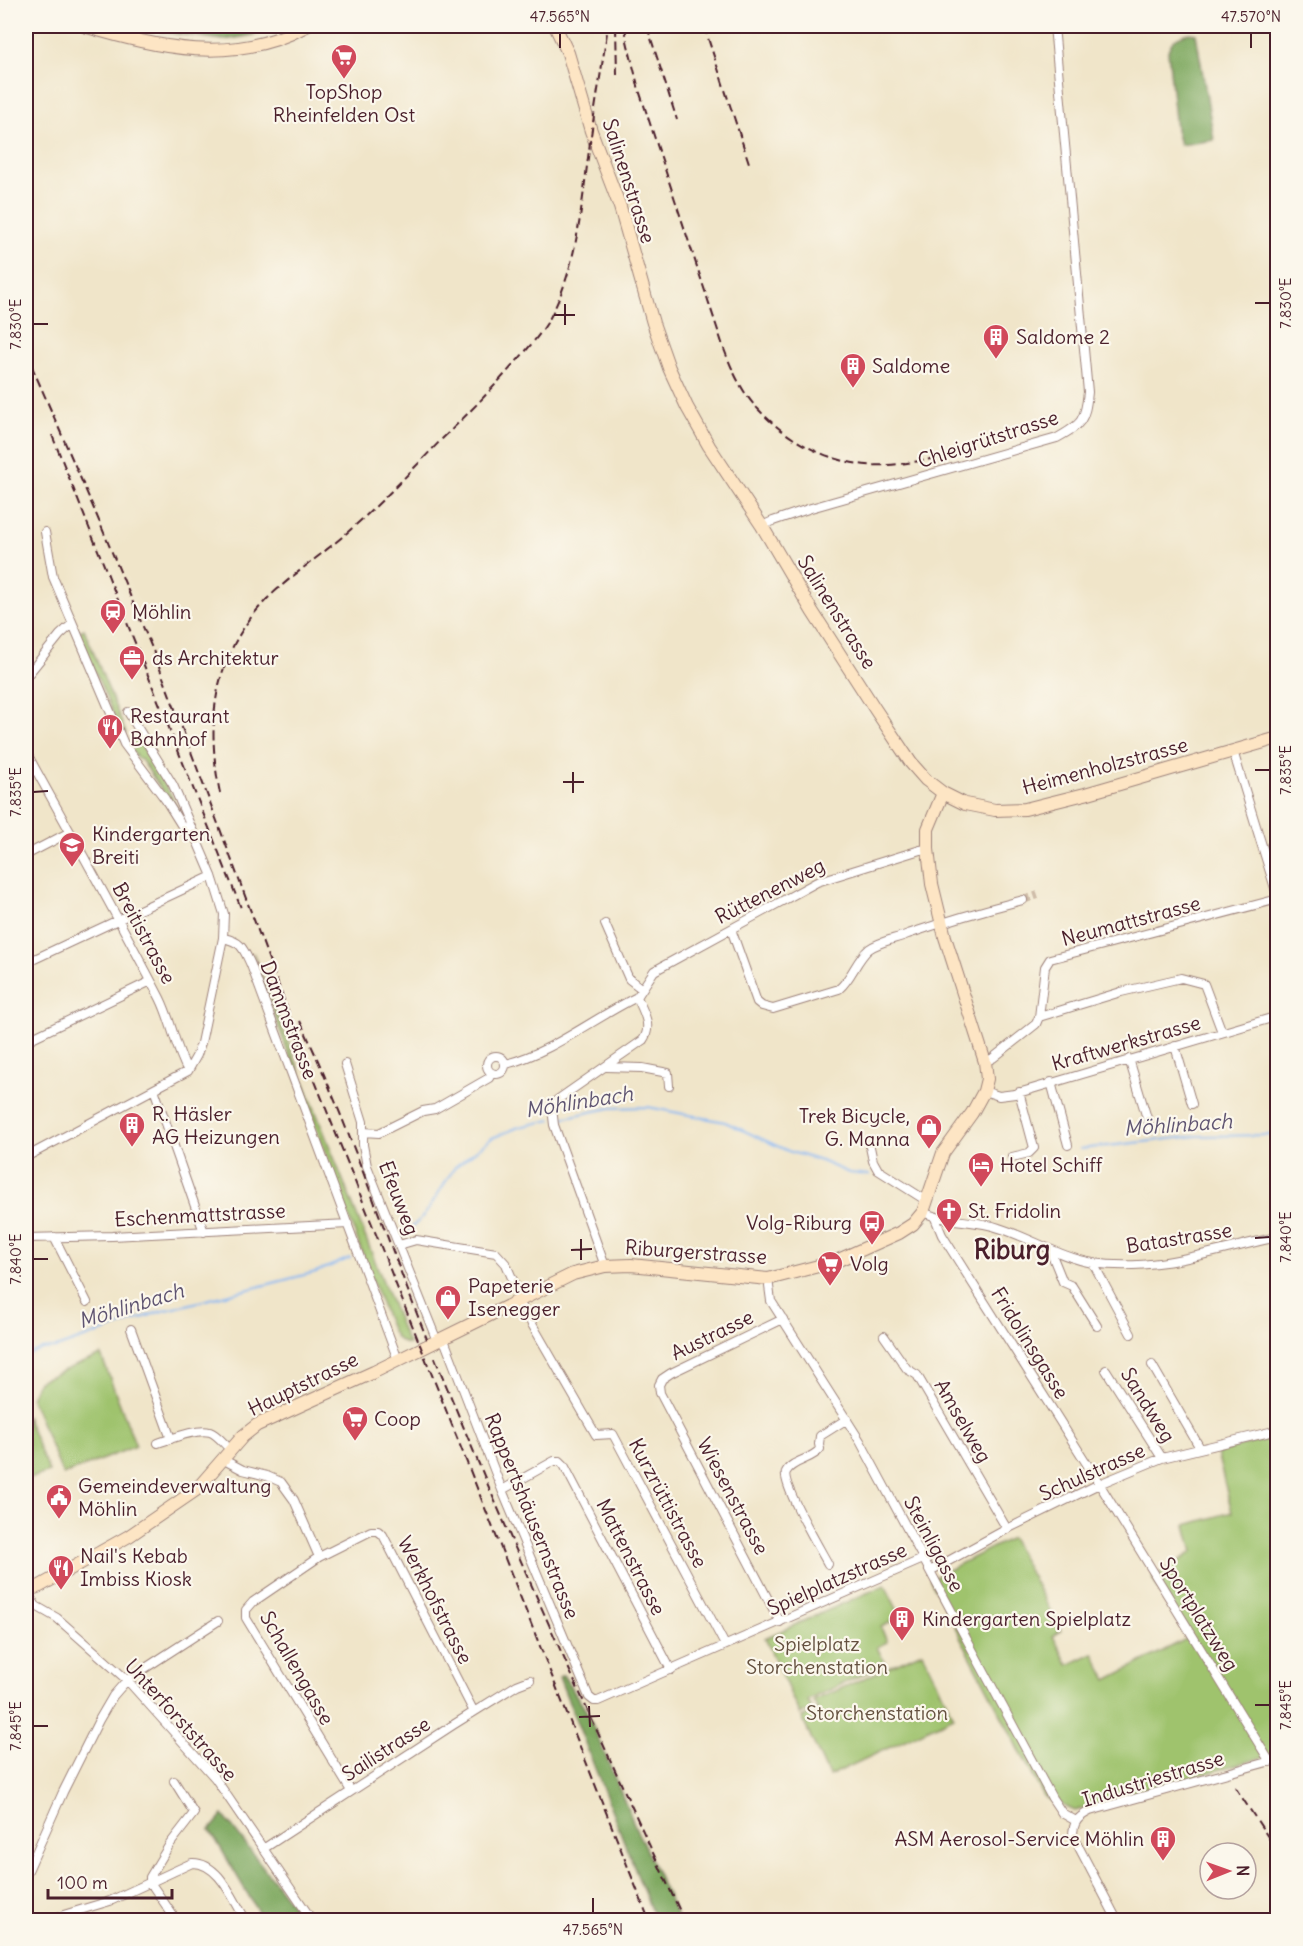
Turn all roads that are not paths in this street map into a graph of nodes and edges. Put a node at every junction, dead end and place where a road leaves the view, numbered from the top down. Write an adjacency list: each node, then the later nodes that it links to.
1 (84, 26): 2 (street)
2 (306, 26)
3 (555, 26): 5 (street, Salinenstrasse)
4 (1054, 26): 5 (street, Chleigrütstrasse)
5 (762, 526): 13 (street, Salinenstrasse)
6 (45, 532): 7 (street)
7 (72, 624): 8 (street); 15 (street)
8 (26, 677)
9 (128, 712): 15 (street)
10 (1278, 738): 11 (street, Heimenholzstrasse)
11 (1233, 751): 13 (street, Heimenholzstrasse); 19 (street)
12 (26, 752): 14 (street, Breitistrasse)
13 (943, 793): 16 (street)
14 (70, 832): 17 (street); 21 (street, Breitistrasse)
15 (196, 837): 18 (street)
16 (928, 849): 22 (street); 24 (street, Rüttenenweg)
17 (26, 855)
18 (212, 876): 21 (street); 25 (street)
19 (1278, 899): 30 (street, Neumattstrasse)
20 (1023, 900): 22 (street)
21 (119, 920): 26 (street); 27 (street, Breitistrasse)
22 (941, 923): 24 (street); 36 (street)
23 (605, 924): 28 (street)
24 (731, 929): 28 (street, Rüttenenweg)
25 (223, 938): 40 (street); 55 (street, Dammstrasse)
26 (26, 963)
27 (151, 981): 33 (street); 40 (street, Breitistrasse)
28 (639, 993): 38 (street, Rüttenenweg); 39 (street)
29 (1275, 1016): 31 (street); 32 (street, Kraftwerkstrasse)
30 (1039, 1017): 32 (street); 36 (street)
31 (1278, 1030)
32 (1222, 1032): 34 (street, Kraftwerkstrasse)
33 (26, 1041)
34 (1175, 1046): 35 (street, Kraftwerkstrasse); 47 (street)
35 (1129, 1059): 42 (street, Kraftwerkstrasse); 48 (street)
36 (985, 1062): 45 (street)
37 (345, 1064): 49 (street, Efeuweg)
38 (506, 1064): 41 (street); 41 (street)
39 (606, 1067): 43 (street); 63 (street)
40 (188, 1071): 44 (street)
41 (491, 1074): 49 (street)
42 (1051, 1082): 46 (street, Kraftwerkstrasse); 50 (street)
43 (669, 1086)
44 (154, 1089): 52 (street); 56 (street)
45 (984, 1091): 46 (street, Kraftwerkstrasse); 54 (street)
46 (1019, 1092): 53 (street)
47 (1192, 1104)
48 (1150, 1128)
49 (363, 1132): 60 (street, Efeuweg)
50 (1068, 1145)
51 (870, 1147): 54 (street)
52 (26, 1157)
53 (1012, 1157)
54 (928, 1210): 61 (street, Batastrasse); 64 (street, Riburgerstrasse); 84 (street, Fridolinsgasse)
55 (348, 1224): 56 (street, Eschenmattstrasse); 73 (street, Dammstrasse)
56 (204, 1232): 57 (street, Eschenmattstrasse)
57 (54, 1237): 59 (street, Eschenmattstrasse); 66 (street)
58 (1278, 1237): 62 (street, Batastrasse)
59 (26, 1238)
60 (399, 1245): 65 (street); 72 (street, Efeuweg)
61 (1050, 1250): 62 (street, Batastrasse); 68 (street)
62 (1093, 1263): 70 (street)
63 (605, 1266): 64 (street, Riburgerstrasse); 65 (street, Riburgerstrasse)
64 (768, 1279): 67 (street, Steinligasse)
65 (519, 1299): 72 (street, Riburgerstrasse); 94 (street, Kurzrüttistrasse)
66 (87, 1302)
67 (783, 1319): 76 (street, Austrasse); 77 (street, Steinligasse)
68 (1097, 1326)
69 (131, 1329): 79 (street)
70 (1131, 1334)
71 (884, 1336): 86 (street, Amselweg)
72 (440, 1339): 73 (street, Riburgerstrasse); 85 (street, Rappertshäusernstrasse)
73 (398, 1360): 82 (street, Hauptstrasse)
74 (1152, 1365): 81 (street)
75 (1106, 1370): 83 (street, Sandweg)
76 (659, 1385): 93 (street, Wiesenstrasse)
77 (847, 1419): 88 (street, Steinligasse); 89 (street)
78 (1278, 1430): 81 (street, Schulstrasse)
79 (171, 1439): 80 (street); 82 (street)
80 (158, 1443)
81 (1200, 1448): 83 (street, Schulstrasse)
82 (227, 1455): 87 (street); 91 (street, Hauptstrasse)
83 (1162, 1458): 84 (street, Schulstrasse)
84 (1099, 1484): 86 (street, Schulstrasse); 100 (street, Sportplatzweg)
85 (502, 1490): 95 (street, Mattenstrasse); 98 (street, Rappertshäusernstrasse)
86 (1007, 1529): 90 (street, Schulstrasse)
87 (319, 1557): 99 (street, Werkhofstrasse); 102 (street, Schallengasse)
88 (924, 1559): 90 (street, Steinligasse); 93 (street, Spielplatzstrasse)
89 (828, 1564)
90 (930, 1571): 103 (street, Steinligasse)
91 (26, 1591): 96 (street, Unterforststrasse)
92 (218, 1621): 96 (street)
93 (780, 1622): 94 (street, Spielplatzstrasse)
94 (725, 1645): 95 (street, Spielplatzstrasse)
95 (671, 1670): 98 (street, Spielplatzstrasse)
96 (127, 1680): 104 (street, Unterforststrasse); 105 (street)
97 (530, 1680): 99 (street, Sailistrasse)
98 (598, 1701)
99 (474, 1712): 102 (street, Sailistrasse)
100 (1274, 1760): 103 (street, Industriestrasse)
101 (174, 1781): 106 (street)
102 (351, 1791): 104 (street, Sailistrasse)
103 (1076, 1821): 115 (street, Industriestrasse)
104 (262, 1849): 114 (street, Unterforststrasse)
105 (26, 1875)
106 (150, 1882): 107 (street); 112 (street); 113 (street)
107 (72, 1912): 110 (street); 111 (street)
108 (26, 1920): 109 (street)
109 (30, 1920)
110 (39, 1920)
111 (77, 1920)
112 (176, 1920)
113 (246, 1920)
114 (312, 1920)
115 (1117, 1920)

